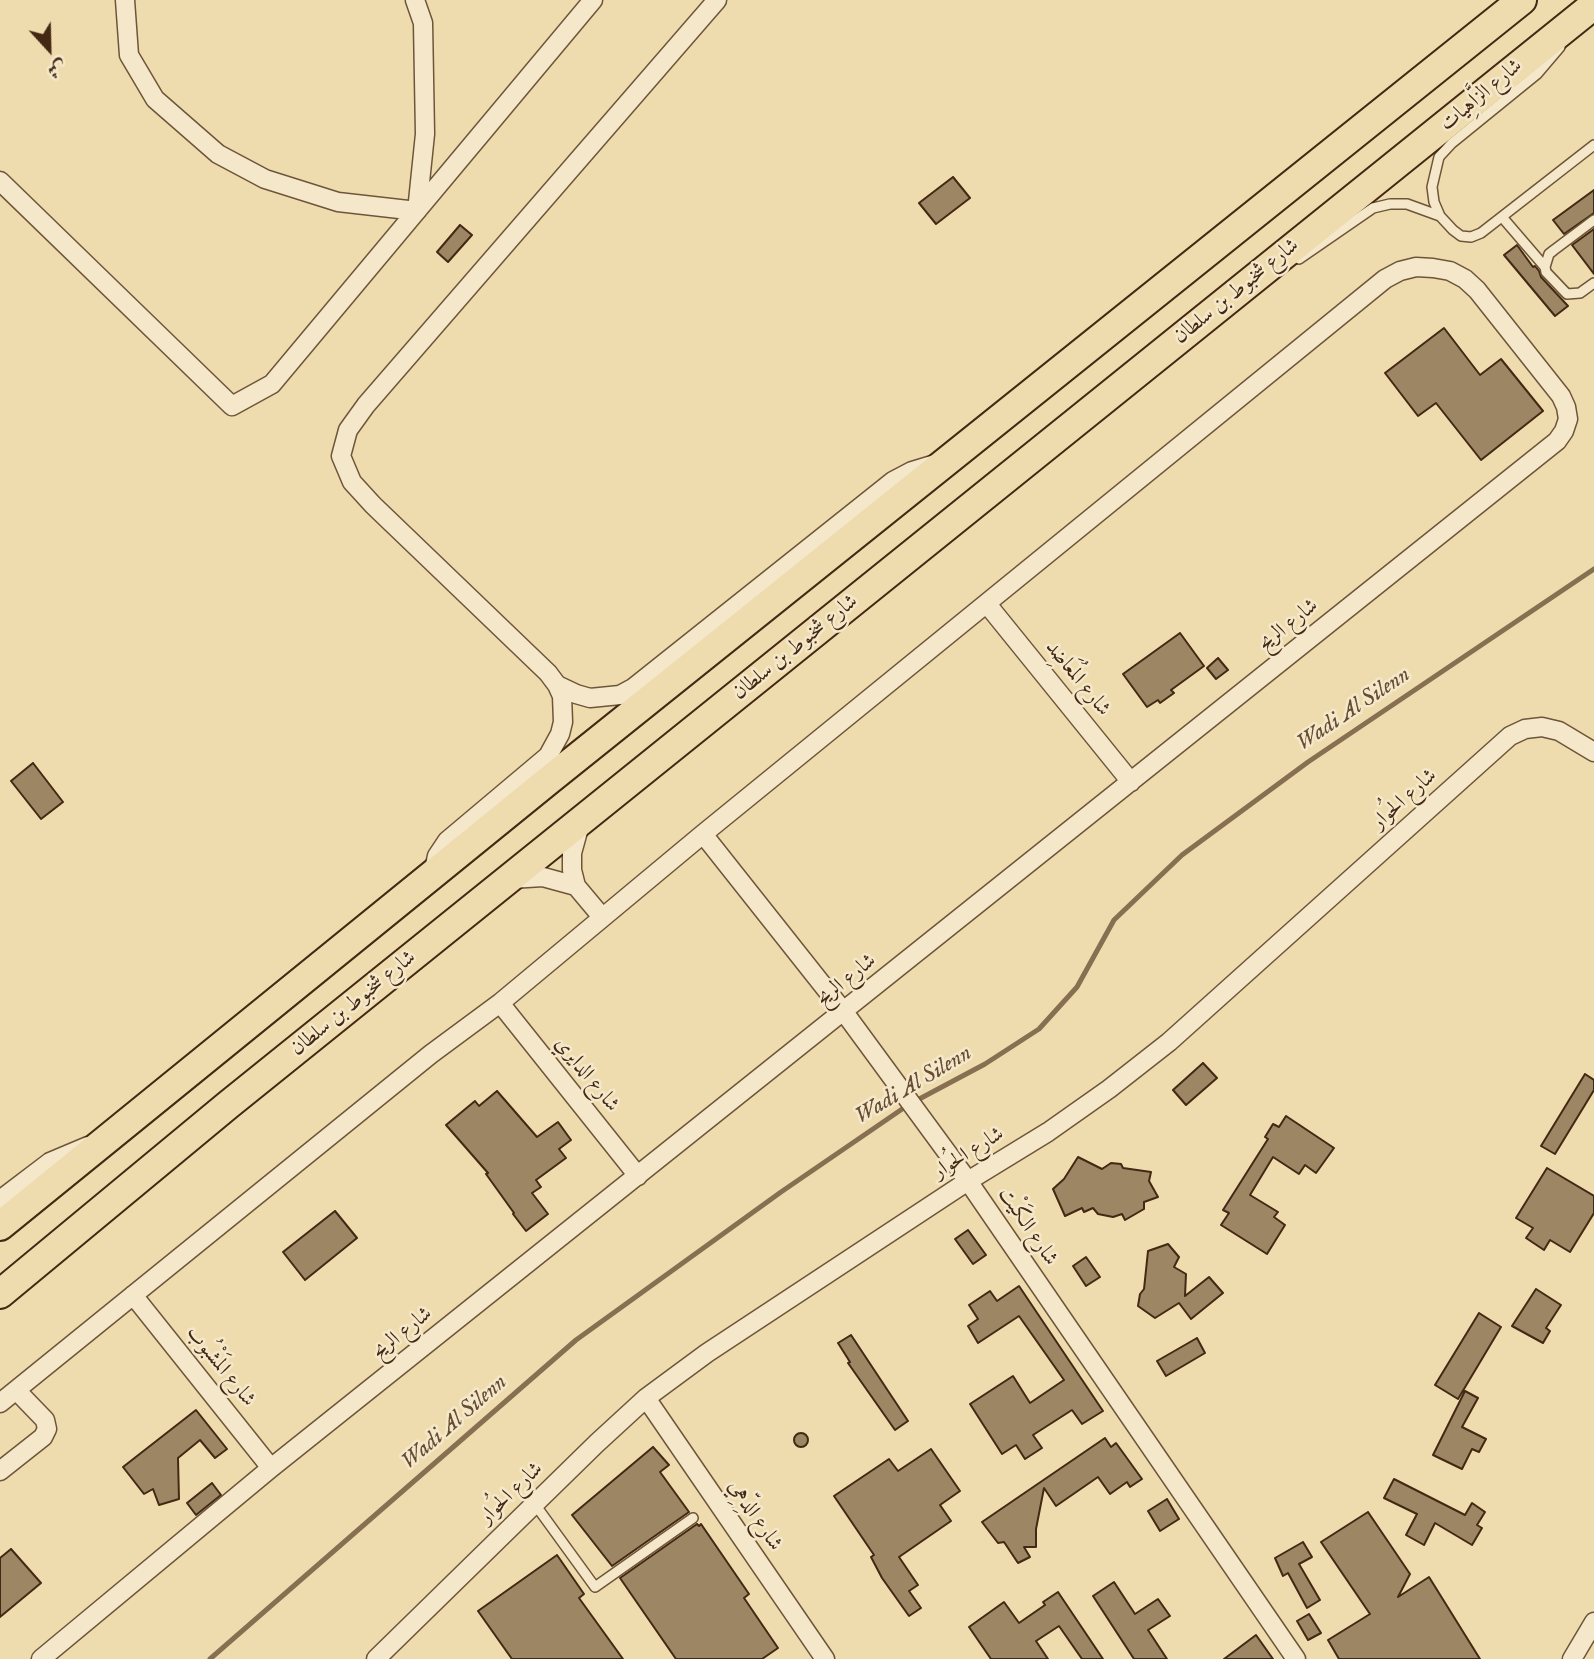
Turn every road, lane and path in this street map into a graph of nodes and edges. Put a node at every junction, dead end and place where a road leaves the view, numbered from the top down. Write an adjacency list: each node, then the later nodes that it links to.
1 (125, 0): 9 (street)
2 (415, 0): 9 (street)
3 (593, 0): 9 (street)
4 (717, 0): 20 (street)
5 (1522, 0): 18 (main road)
6 (1589, 9): 10 (lane, شارع الزَّاهِيات); 17 (main road, شارع شخبوط بن سلطان)
7 (1594, 145): 11 (lane)
8 (0, 181): 9 (street)
9 (416, 211)
10 (1440, 216): 11 (lane); 13 (lane)
11 (1502, 217): 14 (lane)
12 (1594, 220): 14 (lane)
13 (1287, 267)
14 (1545, 267): 16 (lane)
15 (1276, 273): 17 (lane)
16 (1594, 283)
17 (1231, 296): 23 (main road, شارع شخبوط بن سلطان)
18 (944, 462): 20 (street); 25 (main road)
19 (987, 604): 22 (street, شارع المُعَاضِد); 22 (street, شارع الريح); 24 (street, شارع الريح)
20 (557, 685): 25 (street)
21 (1594, 752): 33 (street, شارع الحُوار)
22 (1132, 782): 30 (street, شارع الريح)
23 (582, 821): 26 (main road, شارع شخبوط بن سلطان); 27 (street)
24 (703, 834): 28 (street, شارع الريح); 30 (street, شارع الكَيْت)
25 (433, 873): 31 (main road)
26 (509, 879): 27 (street); 36 (main road, شارع شخبوط بن سلطان)
27 (576, 886): 28 (street)
28 (602, 917): 29 (street, شارع الريح)
29 (500, 1003): 32 (street, شارع الدايري); 37 (street, شارع الريح)
30 (844, 1012): 32 (street, شارع الريح); 33 (street, شارع الكَيْت)
31 (101, 1142): 34 (street); 35 (main road)
32 (638, 1176): 41 (street, شارع الريح)
33 (968, 1181): 39 (street, شارع الحُوار); 49 (street, شارع الكَيْت)
34 (0, 1200)
35 (0, 1226)
36 (0, 1294)
37 (132, 1295): 38 (street, شارع الريح); 41 (street, شارع المَشْبُوب)
38 (16, 1390): 40 (street, شارع الريح); 42 (street)
39 (646, 1398): 43 (street, شارع الحُوار); 48 (street, شارع الدِّهِي)
40 (0, 1404)
41 (271, 1468): 46 (street, شارع الريح)
42 (0, 1471)
43 (534, 1503): 44 (lane); 47 (street, شارع الحُوار)
44 (694, 1518)
45 (1594, 1622): 50 (street)
46 (41, 1659)
47 (376, 1659)
48 (825, 1659)
49 (1296, 1659)
50 (1572, 1659)

